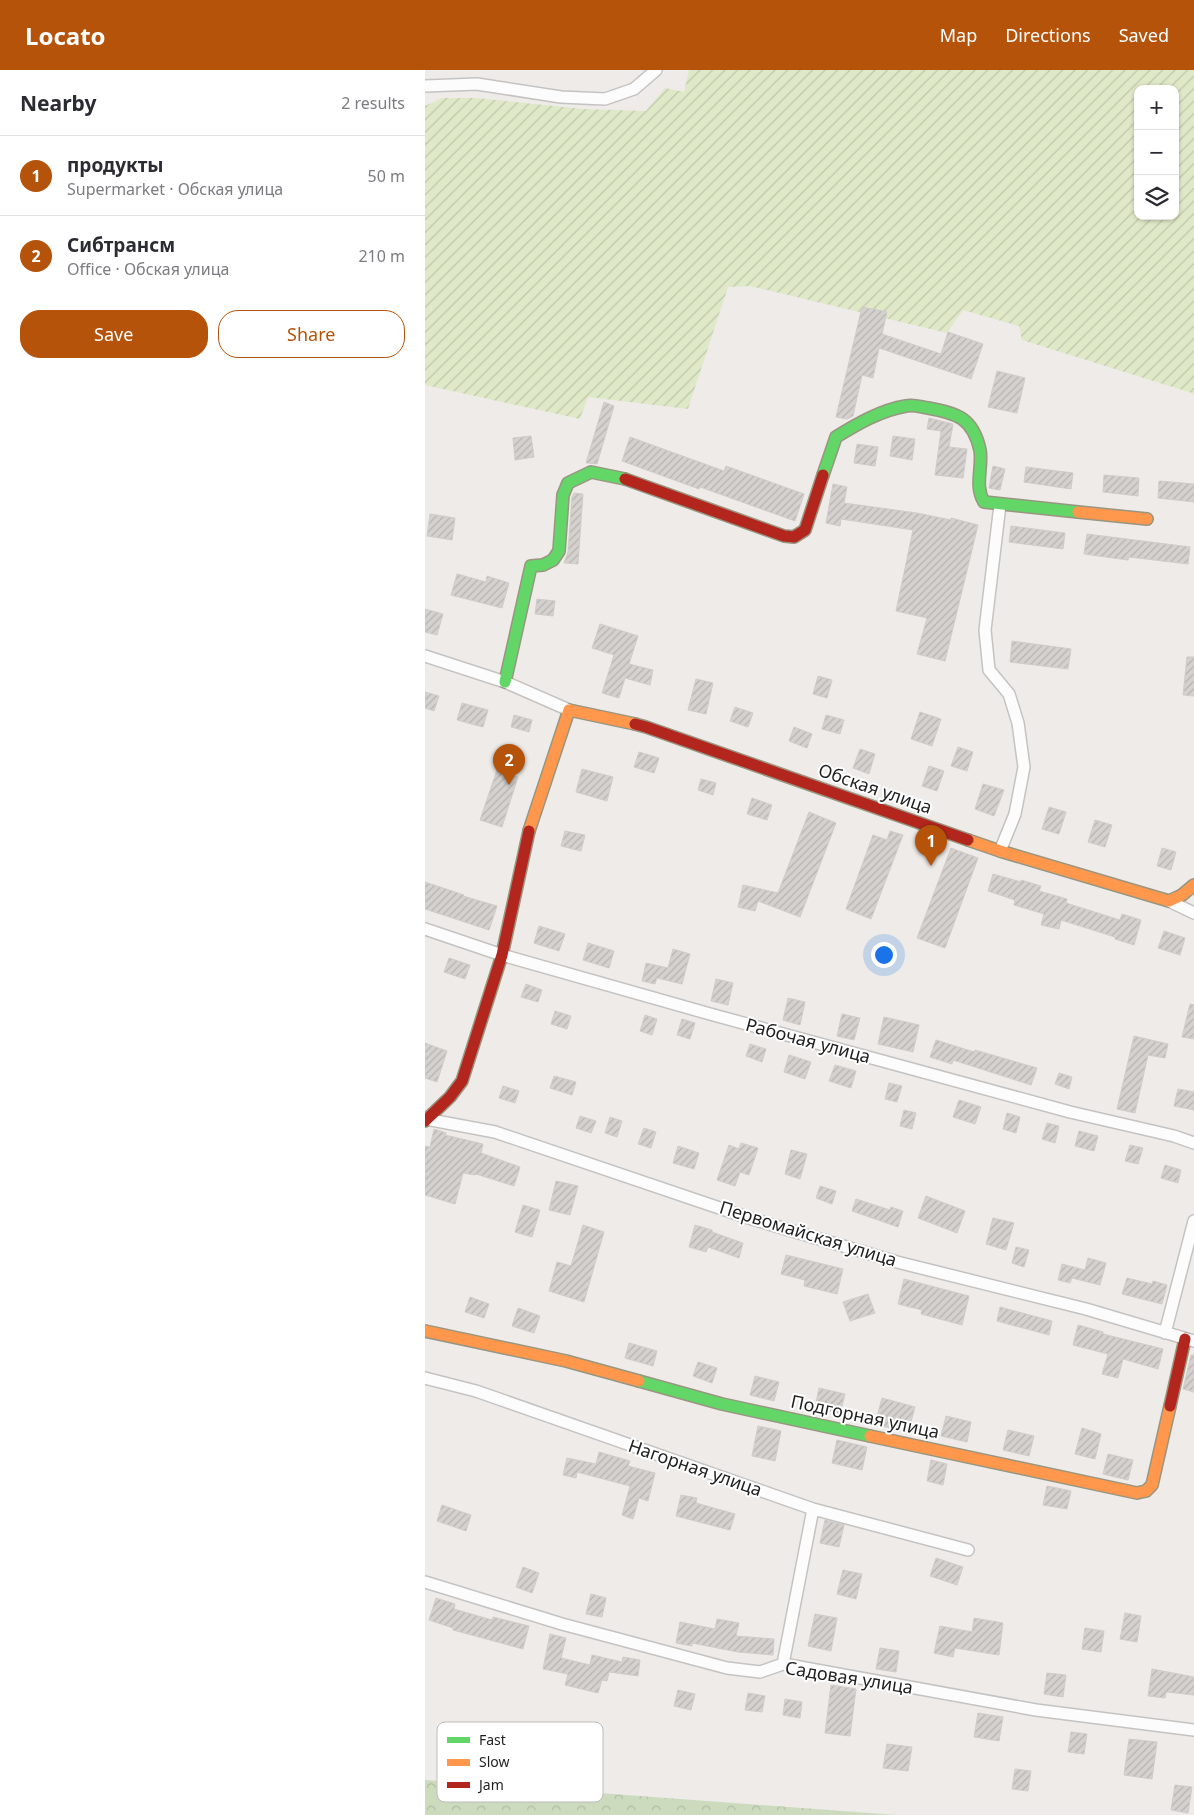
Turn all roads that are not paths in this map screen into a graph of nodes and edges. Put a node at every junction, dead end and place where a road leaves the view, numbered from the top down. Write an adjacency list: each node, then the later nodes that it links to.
1 (656, 70): 2 (street)
2 (425, 86)
3 (1000, 505): 4 (street); 6 (street); 8 (street)
4 (1147, 519)
5 (425, 656): 6 (street)
6 (505, 682): 7 (street)
7 (569, 710): 8 (street, Обская улица); 13 (street)
8 (1000, 851): 10 (street, Обская улица)
9 (1194, 885): 10 (street)
10 (1169, 901): 11 (street)
11 (1194, 913)
12 (425, 929): 13 (street, Рабочая улица)
13 (502, 955): 14 (street); 15 (street, Рабочая улица)
14 (425, 1119): 18 (street, Первомайская улица)
15 (1194, 1143)
16 (1194, 1221): 18 (street)
17 (425, 1330): 19 (street, Подгорная улица)
18 (1165, 1333): 19 (street, Первомайская улица)
19 (1189, 1340)
20 (425, 1378): 21 (street, Нагорная улица)
21 (813, 1509): 22 (street, Нагорная улица); 24 (street)
22 (968, 1550)
23 (425, 1582): 24 (street, Садовая улица)
24 (783, 1664): 25 (street, Садовая улица)
25 (1194, 1730)

